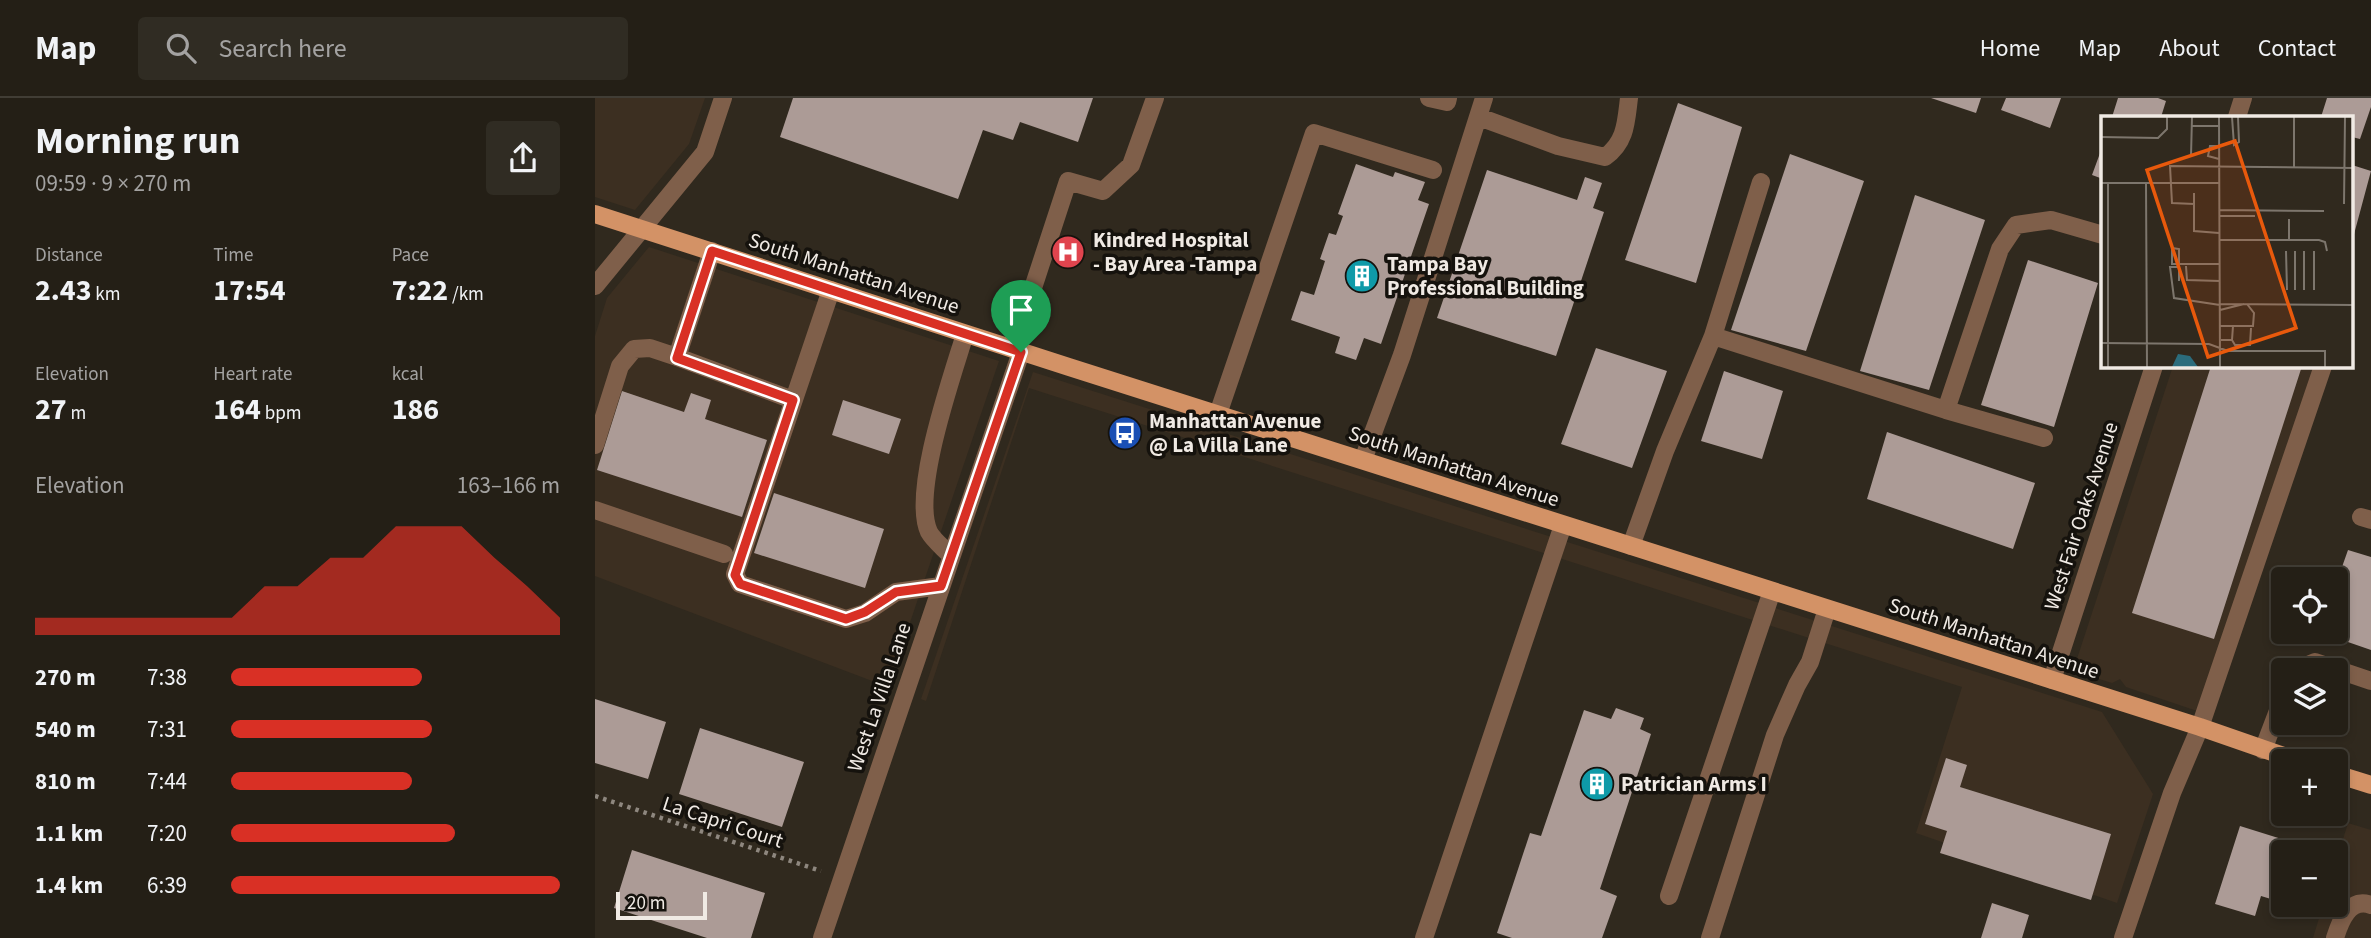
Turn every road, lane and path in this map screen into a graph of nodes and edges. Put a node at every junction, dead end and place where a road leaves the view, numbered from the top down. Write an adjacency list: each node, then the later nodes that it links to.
1 (723, 98): 13 (street)
2 (1155, 98): 20 (street, West La Villa Lane)
3 (1429, 98): 4 (street)
4 (1448, 98)
5 (1484, 98): 9 (street)
6 (1629, 98): 9 (street)
7 (2243, 98): 8 (street)
8 (2237, 116)
9 (1479, 117): 29 (street)
10 (1433, 170): 26 (street)
11 (1761, 182): 19 (street)
12 (595, 214): 13 (main road, South Manhattan Avenue)
13 (642, 229): 15 (main road, South Manhattan Avenue); 16 (street)
14 (2101, 234): 25 (street)
15 (712, 251): 17 (main road, South Manhattan Avenue); 21 (street)
16 (595, 286)
17 (831, 290): 18 (main road, South Manhattan Avenue); 24 (street)
18 (965, 334): 20 (main road, South Manhattan Avenue); 34 (street)
19 (1713, 336): 25 (street); 32 (street)
20 (1017, 350): 26 (main road, South Manhattan Avenue); 34 (street, West La Villa Lane)
21 (677, 358): 24 (street); 28 (street)
22 (2153, 368): 39 (street, West Fair Oaks Avenue)
23 (2322, 368): 41 (street)
24 (793, 400): 35 (street)
25 (1946, 410): 27 (street)
26 (1218, 414): 29 (main road, South Manhattan Avenue)
27 (2044, 438)
28 (595, 445)
29 (1363, 460): 31 (main road, South Manhattan Avenue)
30 (595, 510): 33 (street)
31 (1563, 525): 32 (main road, South Manhattan Avenue); 52 (street)
32 (1631, 546): 36 (main road, South Manhattan Avenue)
33 (724, 554)
34 (951, 556): 35 (street, West La Villa Lane)
35 (941, 586): 48 (street, West La Villa Lane)
36 (1772, 591): 37 (main road, South Manhattan Avenue); 49 (street)
37 (1827, 608): 39 (main road, South Manhattan Avenue); 53 (street)
38 (2348, 673): 40 (street)
39 (2052, 680): 41 (main road, South Manhattan Avenue)
40 (2371, 681)
41 (2200, 727): 43 (main road, South Manhattan Avenue); 54 (street)
42 (2271, 729): 43 (street)
43 (2263, 750): 44 (main road, South Manhattan Avenue)
44 (2271, 753)
45 (2348, 778): 46 (main road)
46 (2371, 785)
47 (595, 796): 48 (path, La Capri Court)
48 (841, 877): 51 (street, West La Villa Lane)
49 (1669, 896)
50 (2371, 905): 55 (street)
51 (822, 938)
52 (1424, 938)
53 (1710, 938)
54 (2123, 938)
55 (2335, 938)

